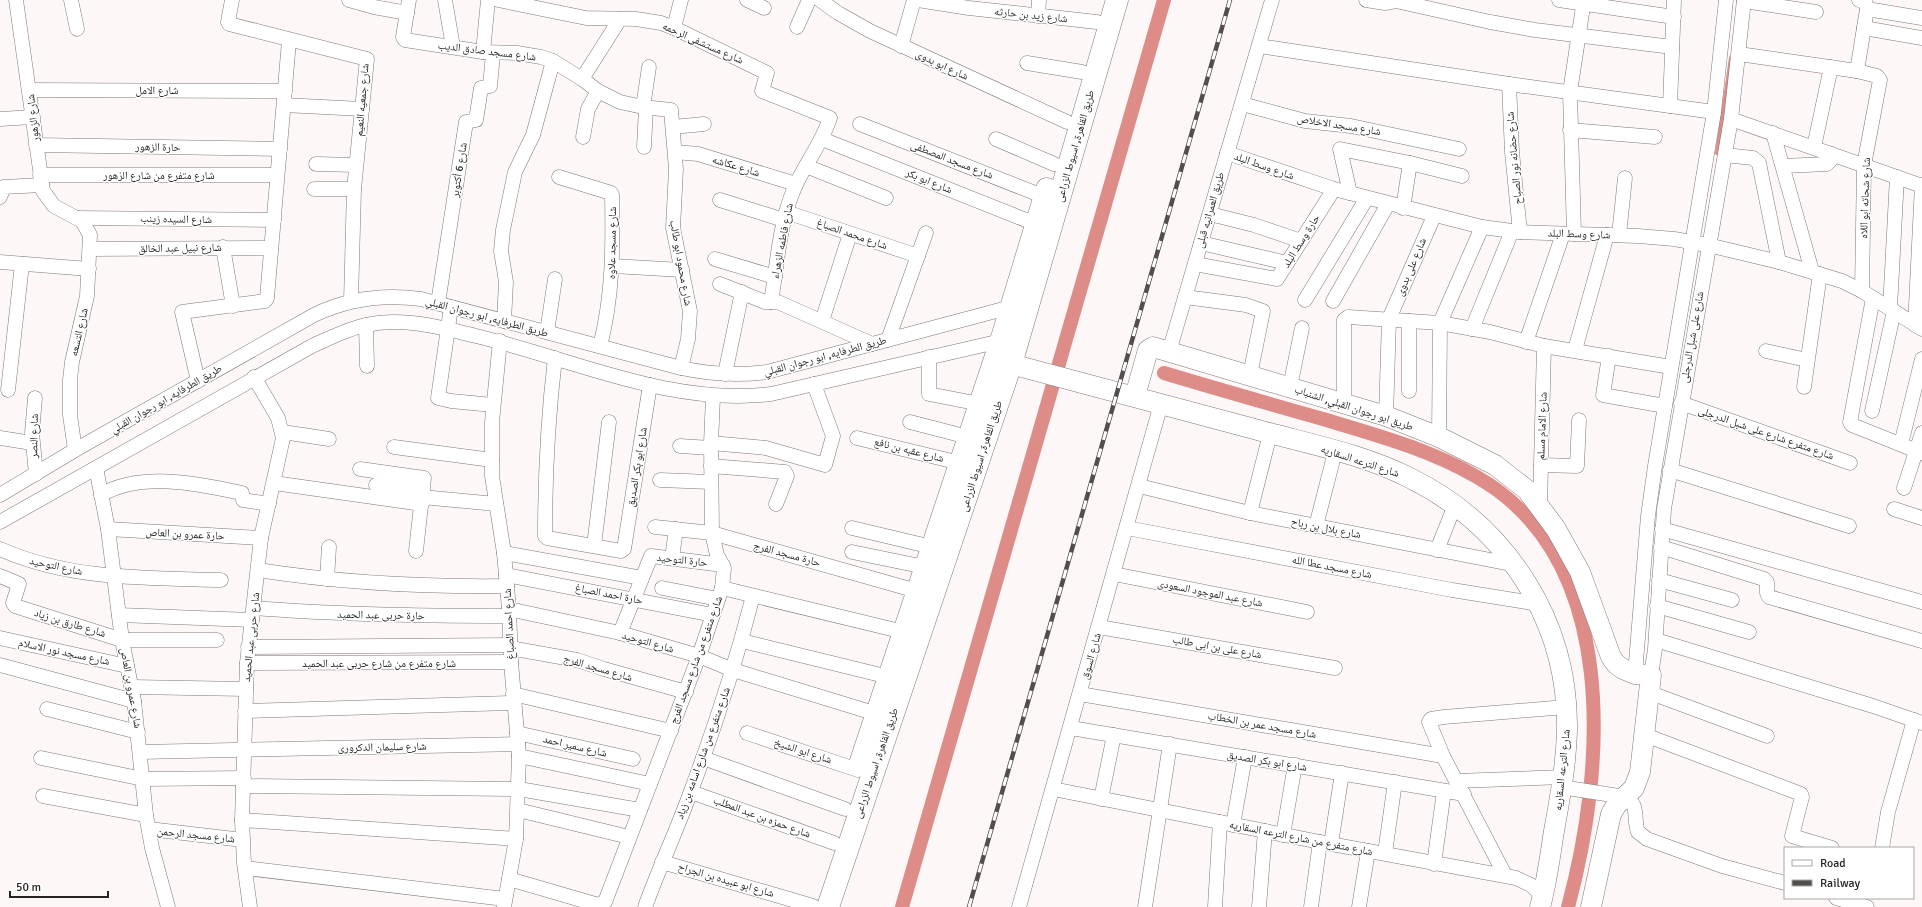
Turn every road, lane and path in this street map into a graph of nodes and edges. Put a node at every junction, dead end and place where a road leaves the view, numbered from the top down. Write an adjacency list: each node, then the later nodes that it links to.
1 (16, 0): 55 (street, شارع الزهور)
2 (71, 0): 37 (street)
3 (349, 0): 26 (street)
4 (445, 0): 43 (street)
5 (488, 0): 45 (street)
6 (498, 0): 32 (street, شارع مستشفى الرحمه)
7 (681, 0): 35 (street)
8 (747, 0): 27 (street)
9 (809, 0): 34 (street)
10 (820, 0): 41 (street, شارع ابو بدوى)
11 (914, 0): 41 (street)
12 (918, 0): 25 (street, شارع زيد بن حارثه)
13 (1039, 0): 29 (street)
14 (1102, 0): 33 (highway, طريق القاهرة, اسيوط الزراعى)
15 (1117, 0): 185 (highway, طريق القاهرة, اسيوط الزراعى)
16 (1272, 0): 42 (street, طريق العمرانيه قبلى)
17 (1366, 0): 38 (street)
18 (1559, 0): 22 (street)
19 (1674, 0): 30 (street)
20 (1726, 0): 65 (street, شارع على شبل الدرجلى)
21 (1744, 0): 28 (street); 46 (street, شارع على شبل الدرجلى)
22 (1583, 2): 30 (street); 38 (street)
23 (231, 3): 40 (street, شارع جمعيه النعيم)
24 (1863, 3): 31 (street); 36 (street)
25 (969, 4): 29 (street, شارع زيد بن حارثه)
26 (408, 6): 43 (street, شارع مسجد صادق الديب)
27 (764, 8)
28 (1816, 12)
29 (1038, 16): 33 (street, شارع زيد بن حارثه)
30 (1674, 17): 44 (street)
31 (1922, 18)
32 (620, 19): 35 (street, شارع مستشفى الرحمه); 53 (street)
33 (1097, 22): 52 (highway, طريق القاهرة, اسيوط الزراعى)
34 (797, 27)
35 (674, 28): 67 (street, شارع مستشفى الرحمه)
36 (1864, 28): 39 (street); 51 (street)
37 (77, 29)
38 (1578, 36): 44 (street); 58 (street)
39 (1922, 38)
40 (289, 41): 56 (street); 63 (street, شارع جمعيه النعيم)
41 (901, 46): 70 (street, شارع ابو بدوى)
42 (1259, 46): 54 (street); 59 (street, طريق العمرانيه قبلى)
43 (453, 47): 45 (street, شارع مسجد صادق الديب)
44 (1672, 47): 61 (street)
45 (488, 53): 47 (street, شارع مسجد صادق الديب); 155 (street, شارع 6 أكتوبر)
46 (1739, 54): 50 (street); 69 (street, شارع على شبل الدرجلى)
47 (553, 61): 53 (street, شارع مسجد صادق الديب); 160 (street)
48 (1027, 63): 52 (street)
49 (649, 67): 62 (street)
50 (1831, 67): 51 (street); 82 (street)
51 (1857, 71): 93 (street, شارع شحاته ابو اللاه)
52 (1082, 72): 70 (highway, طريق القاهرة, اسيوط الزراعى)
53 (582, 78): 57 (street, شارع مسجد صادق الديب)
54 (1509, 84): 58 (street); 122 (street, شارع حضانه نور الصباح)
55 (30, 90): 56 (street, شارع الامل); 66 (street, شارع الزهور)
56 (285, 90): 60 (street)
57 (598, 92): 62 (street, شارع مسجد صادق الديب); 76 (street)
58 (1570, 92): 61 (street); 74 (street)
59 (1242, 104): 84 (street, شارع مسجد الاخلاص); 86 (street, طريق العمرانيه قبلى)
60 (284, 105): 63 (street); 83 (street)
61 (1670, 106): 65 (street)
62 (644, 107): 64 (street, شارع مسجد صادق الديب); 81 (street)
63 (362, 109): 92 (street, شارع جمعيه النعيم)
64 (671, 110): 73 (street, شارع محمود ابو طالب)
65 (1714, 112): 128 (street, شارع على شبل الدرجلى)
66 (33, 117): 68 (street); 80 (street, شارع الزهور)
67 (830, 118): 78 (street, شارع فاطمه الزهراء)
68 (0, 119)
69 (1731, 119): 75 (street); 88 (street, شارع على شبل الدرجلى)
70 (1067, 122): 91 (highway, طريق القاهرة, اسيوط الزراعى)
71 (704, 124): 73 (street)
72 (860, 124): 109 (street, شارع مسجد المصطفى)
73 (673, 128): 85 (street, شارع محمود ابو طالب)
74 (1570, 130): 77 (street); 125 (street)
75 (1773, 133): 82 (street); 95 (street)
76 (583, 136)
77 (1655, 137)
78 (822, 139): 94 (street, شارع فاطمه الزهراء); 120 (street, شارع ابو بكر)
79 (996, 139): 91 (street)
80 (36, 145): 83 (street, حارة الزهور); 101 (street, شارع الزهور)
81 (644, 147)
82 (1814, 147): 87 (street)
83 (280, 149): 96 (street)
84 (1459, 149)
85 (675, 152): 102 (street, شارع عكاشه); 143 (street, شارع محمود ابو طالب)
86 (1227, 153): 106 (street, شارع وسط البلد); 115 (street, طريق العمرانيه قبلى)
87 (1832, 154): 93 (street); 95 (street)
88 (1725, 155): 130 (street, شارع على شبل الدرجلى); 137 (street)
89 (1410, 163): 97 (street); 107 (street); 114 (street)
90 (316, 164): 92 (street)
91 (1054, 164): 109 (highway, طريق القاهرة, اسيوط الزراعى)
92 (356, 165): 105 (street, شارع جمعيه النعيم)
93 (1864, 165): 99 (street); 149 (street, شارع شحاته ابو اللاه)
94 (806, 166): 102 (street, شارع فاطمه الزهراء); 110 (street)
95 (1783, 166): 144 (street)
96 (278, 174): 101 (street, شارع متفرع من شارع الزهور); 119 (street)
97 (1462, 176)
98 (559, 177): 141 (street, شارع مسجد علاوه)
99 (1897, 177): 103 (street); 158 (street)
100 (1625, 178): 126 (street)
101 (41, 180): 108 (street, شارع متفرع من شارع الزهور); 118 (street, شارع الزهور)
102 (796, 184): 116 (street, شارع فاطمه الزهراء)
103 (1922, 185): 165 (street)
104 (314, 189): 105 (street)
105 (354, 189): 152 (street, شارع جمعيه النعيم)
106 (1334, 189): 107 (street, شارع وسط البلد); 127 (street, حارة وسط البلد)
107 (1350, 193): 111 (street, شارع وسط البلد)
108 (0, 197)
109 (1045, 197): 120 (highway, طريق القاهرة, اسيوط الزراعى)
110 (886, 198)
111 (1367, 198): 113 (street, شارع وسط البلد); 151 (street)
112 (720, 200): 116 (street, شارع محمد الصباغ)
113 (1388, 204): 114 (street, شارع وسط البلد); 153 (street)
114 (1403, 208): 117 (street, شارع وسط البلد)
115 (1210, 214): 127 (street); 129 (street, طريق العمرانيه قبلى)
116 (785, 216): 124 (street, شارع محمد الصباغ); 145 (street, شارع فاطمه الزهراء)
117 (1434, 216): 121 (street, شارع وسط البلد); 159 (street, شارع على بدوى)
118 (78, 218): 119 (street, شارع السيده زينب); 133 (street, شارع التسعه)
119 (274, 220): 132 (street)
120 (1036, 224): 157 (highway, طريق القاهرة, اسيوط الزراعى)
121 (1482, 227): 122 (street, شارع وسط البلد); 163 (street)
122 (1516, 232): 125 (street, شارع وسط البلد); 168 (street)
123 (926, 233): 134 (street)
124 (850, 234): 134 (street, شارع محمد الصباغ); 161 (street)
125 (1568, 234): 126 (street, شارع وسط البلد); 173 (street)
126 (1613, 235): 128 (street, شارع وسط البلد); 177 (street)
127 (1301, 241): 138 (street, حارة وسط البلد)
128 (1692, 242): 130 (street, شارع وسط البلد); 187 (street, شارع على شبل الدرجلى)
129 (1201, 243): 138 (street); 140 (street, طريق العمرانيه قبلى)
130 (1708, 245): 137 (street, شارع وسط البلد); 205 (street, شارع على شبل الدرجلى)
131 (223, 247): 132 (street, شارع نبيل عبد الخالق); 133 (street, شارع نبيل عبد الخالق); 156 (street)
132 (271, 248): 156 (street)
133 (90, 249): 142 (street, شارع التسعه)
134 (918, 256): 170 (street)
135 (715, 259): 145 (street)
136 (0, 262): 139 (street)
137 (1779, 262): 144 (street, شارع وسط البلد)
138 (1287, 263): 140 (street, حارة وسط البلد)
139 (22, 264): 142 (street); 198 (street)
140 (1195, 264): 150 (street, طريق العمرانيه قبلى)
141 (613, 266): 143 (street); 175 (street, شارع مسجد علاوه)
142 (89, 269): 228 (street, شارع التسعه)
143 (682, 270): 188 (street, شارع محمود ابو طالب)
144 (1816, 273): 149 (street, شارع وسط البلد); 184 (street)
145 (775, 277): 154 (street, شارع فاطمه الزهراء)
146 (555, 279): 169 (street)
147 (720, 284): 148 (street)
148 (742, 292): 154 (street); 190 (street)
149 (1868, 294): 158 (street, شارع وسط البلد); 224 (street, شارع شحاته ابو اللاه)
150 (1185, 297): 179 (street, طريق العمرانيه قبلى); 191 (street)
151 (1306, 300)
152 (351, 301): 155 (street, طريق الطرفايه, ابو رجوان القبلي); 193 (street, طريق الطرفايه, ابو رجوان القبلي)
153 (1333, 301)
154 (771, 302): 161 (street)
155 (444, 305): 160 (street, طريق الطرفايه, ابو رجوان القبلي); 167 (street)
156 (233, 306): 193 (street)
157 (1011, 307): 170 (street, طريق الطرفايه, ابو رجوان القبلي); 171 (highway, طريق القاهرة, اسيوط الزراعى)
158 (1892, 309): 165 (street, شارع وسط البلد); 210 (street)
159 (1389, 319): 162 (street); 204 (street); 211 (street)
160 (504, 321): 169 (street, طريق الطرفايه, ابو رجوان القبلي)
161 (822, 321): 174 (street)
162 (1409, 321): 163 (street); 199 (street)
163 (1440, 323): 168 (street); 219 (street)
164 (366, 325): 167 (street, طريق الطرفايه, ابو رجوان القبلي); 186 (street); 192 (street, طريق الطرفايه, ابو رجوان القبلي)
165 (1919, 327)
166 (1302, 328): 197 (street)
167 (447, 329): 172 (street, طريق الطرفايه, ابو رجوان القبلي); 208 (street)
168 (1472, 329): 173 (street)
169 (547, 332): 175 (street, طريق الطرفايه, ابو رجوان القبلي)
170 (888, 340): 174 (street, طريق الطرفايه, ابو رجوان القبلي)
171 (1001, 341): 181 (street, طريق الطرفايه, ابو رجوان القبلي); 206 (highway, طريق القاهرة, اسيوط الزراعى)
172 (500, 342): 182 (street, طريق الطرفايه, ابو رجوان القبلي); 208 (street, شارع احمد الصباغ)
173 (1526, 342): 176 (street)
174 (872, 344): 189 (street, طريق الطرفايه, ابو رجوان القبلي)
175 (600, 346): 188 (street, طريق الطرفايه, ابو رجوان القبلي)
176 (1544, 346): 177 (street); 234 (street, شارع الامام مسلم)
177 (1575, 350): 180 (street)
178 (1766, 351): 184 (street)
179 (1169, 352): 191 (street, طريق ابو رجوان القبلي, الشنباب); 202 (street, طريق ابو رجوان القبلي, الشنباب)
180 (1609, 356): 187 (street); 209 (street)
181 (929, 357): 195 (street, طريق الطرفايه, ابو رجوان القبلي); 206 (street)
182 (555, 358): 196 (street, طريق الطرفايه, ابو رجوان القبلي); 268 (street)
183 (1922, 359): 224 (street)
184 (1808, 360): 194 (street)
185 (1011, 364): 202 (street, شارع الترعه السقاريه); 331 (highway, طريق القاهرة, اسيوط الزراعى)
186 (367, 366)
187 (1671, 367): 209 (street, شارع على شبل الدرجلى)
188 (680, 368): 190 (street, طريق الطرفايه, ابو رجوان القبلي)
189 (767, 372): 190 (street, طريق الطرفايه, ابو رجوان القبلي); 200 (street)
190 (725, 374)
191 (1250, 375): 197 (street, طريق ابو رجوان القبلي, الشنباب)
192 (254, 377): 215 (street, شارع حربى عبد الحميد); 236 (street, طريق الطرفايه, ابو رجوان القبلي)
193 (198, 381): 228 (street, طريق الطرفايه, ابو رجوان القبلي)
194 (1805, 381)
195 (814, 384): 200 (street, طريق الطرفايه, ابو رجوان القبلي); 226 (street)
196 (650, 385): 201 (street, طريق الطرفايه, ابو رجوان القبلي); 268 (street, شارع ابو بكر الصديق)
197 (1290, 387): 204 (street, طريق ابو رجوان القبلي, الشنباب)
198 (8, 390)
199 (1409, 391)
200 (771, 394): 201 (street, طريق الطرفايه, ابو رجوان القبلي)
201 (713, 396): 226 (street, شارع متفرع من شارع مسجد الفرج)
202 (1135, 396): 207 (street, شارع الترعه السقاريه)
203 (35, 398): 223 (street, شارع النصر)
204 (1344, 403): 211 (street, طريق ابو رجوان القبلي, الشنباب)
205 (1681, 403): 233 (street, شارع متفرع شارع على شبل الدرجلى); 238 (street, شارع على شبل الدرجلى)
206 (980, 404): 218 (highway, طريق القاهرة, اسيوط الزراعى)
207 (1161, 404): 217 (street, شارع الترعه السقاريه); 244 (street, شارع السوق)
208 (493, 405): 231 (street, شارع احمد الصباغ)
209 (1664, 406): 324 (street, شارع على شبل الدرجلى)
210 (1872, 411)
211 (1386, 416): 219 (street, طريق ابو رجوان القبلي, الشنباب)
212 (1579, 420): 234 (street)
213 (608, 422): 268 (street)
214 (910, 422): 218 (street)
215 (282, 432): 222 (street); 241 (street, شارع حربى عبد الحميد)
216 (1922, 433): 230 (street)
217 (1270, 434): 229 (street, شارع الترعه السقاريه); 255 (street)
218 (968, 437): 232 (highway, طريق القاهرة, اسيوط الزراعى)
219 (1439, 437): 253 (street, طريق ابو رجوان القبلي, الشنباب)
220 (0, 438): 223 (street)
221 (857, 438): 232 (street, شارع عقبه بن نافع)
222 (329, 440)
223 (32, 443): 239 (street, شارع النصر)
224 (1901, 444): 230 (street)
225 (680, 446): 226 (street)
226 (711, 446): 235 (street, شارع متفرع من شارع مسجد الفرج)
227 (394, 447): 231 (street)
228 (75, 450): 239 (street, طريق الطرفايه, ابو رجوان القبلي)
229 (1335, 452): 252 (street, شارع الترعه السقاريه); 258 (street)
230 (1919, 452): 245 (street)
231 (492, 460): 250 (street, شارع احمد الصباغ)
232 (960, 463): 270 (highway, طريق القاهرة, اسيوط الزراعى)
233 (1850, 463)
234 (1541, 465): 253 (street, شارع الامام مسلم)
235 (711, 466): 242 (street, شارع متفرع من شارع مسجد الفرج); 251 (street)
236 (96, 468): 247 (street, شارع عمرو بن العاص); 257 (street, طريق الطرفايه, ابو رجوان القبلي)
237 (360, 469): 248 (street)
238 (1670, 470): 259 (street); 265 (street, شارع على شبل الدرجلى)
239 (36, 474): 246 (street, طريق الطرفايه, ابو رجوان القبلي)
240 (660, 480): 242 (street)
241 (274, 482): 248 (street); 249 (street, شارع حربى عبد الحميد)
242 (712, 482): 266 (street, شارع متفرع من شارع مسجد الفرج)
243 (376, 485): 248 (street)
244 (1138, 486): 255 (street, شارع بلال بن رباح); 262 (street, شارع السوق)
245 (1904, 488)
246 (0, 495)
247 (101, 495): 249 (street); 263 (street, شارع عمرو بن العاص)
248 (422, 497): 250 (street); 274 (street)
249 (268, 504): 267 (street, شارع حربى عبد الحميد)
250 (496, 504): 276 (street, شارع احمد الصباغ)
251 (776, 504)
252 (1455, 504): 273 (street); 279 (street, شارع الترعه السقاريه)
253 (1540, 505): 324 (street, طريق ابو رجوان القبلي, الشنباب)
254 (1894, 509): 256 (street)
255 (1250, 513): 258 (street, شارع بلال بن رباح)
256 (1922, 518)
257 (0, 522)
258 (1316, 526): 273 (street, شارع بلال بن رباح)
259 (1849, 526)
260 (655, 527): 264 (street, حارة مسجد الفرج)
261 (852, 528): 270 (street)
262 (1127, 528): 282 (street, شارع السوق); 297 (street, شارع مسجد عطا الله)
263 (108, 529): 267 (street, حارة عمرو بن العاص); 284 (street, شارع عمرو بن العاص)
264 (676, 529): 266 (street, حارة مسجد الفرج); 277 (street)
265 (1662, 529): 271 (street, شارع على شبل الدرجلى); 296 (street)
266 (712, 534): 278 (street, شارع متفرع من شارع مسجد الفرج); 291 (street, حارة مسجد الفرج)
267 (261, 538): 281 (street, شارع حربى عبد الحميد)
268 (594, 546)
269 (329, 547): 286 (street)
270 (932, 547): 280 (highway, طريق القاهرة, اسيوط الزراعى)
271 (1661, 547): 289 (street, شارع على شبل الدرجلى); 313 (street)
272 (0, 549): 284 (street, شارع التوحيد)
273 (1437, 550): 279 (street, شارع بلال بن رباح)
274 (416, 551)
275 (852, 552): 280 (street)
276 (504, 553): 285 (street); 288 (street, شارع احمد الصباغ)
277 (672, 558): 278 (street, حارة التوحيد); 285 (street, حارة التوحيد)
278 (723, 565): 292 (street, شارع متفرع من شارع مسجد الفرج)
279 (1516, 565): 297 (street, شارع الترعه السقاريه)
280 (925, 568): 291 (highway, طريق القاهرة, اسيوط الزراعى)
281 (258, 570): 286 (street, حارة احمد الصباغ); 301 (street, شارع حربى عبد الحميد)
282 (1114, 574): 300 (street, شارع عبد الموجود السعودى); 304 (street, شارع السوق)
283 (0, 577): 309 (street, شارع طارق بن زياد)
284 (114, 577): 287 (street, شارع التوحيد); 302 (street, شارع عمرو بن العاص)
285 (642, 578): 294 (street, حارة التوحيد)
286 (326, 579): 288 (street, حارة احمد الصباغ)
287 (221, 580)
288 (506, 580): 294 (street, حارة احمد الصباغ); 299 (street, شارع احمد الصباغ)
289 (1659, 580): 295 (street); 298 (street, شارع على شبل الدرجلى)
290 (662, 588): 292 (street)
291 (918, 591): 305 (highway, طريق القاهرة, اسيوط الزراعى)
292 (720, 593): 293 (street); 303 (street, شارع متفرع من شارع مسجد الفرج)
293 (753, 596): 305 (street); 312 (street, شارع متفرع من شارع اسامه بن زياد)
294 (634, 599): 303 (street, حارة احمد الصباغ); 307 (street, حارة التوحيد)
295 (1732, 600)
296 (1922, 602)
297 (1539, 604): 330 (street, شارع الترعه السقاريه)
298 (1658, 606): 306 (street); 311 (street, شارع على شبل الدرجلى)
299 (509, 612): 301 (street, حارة حربى عبد الحميد); 307 (street, شارع التوحيد); 314 (street, شارع احمد الصباغ)
300 (1307, 612)
301 (253, 614): 302 (street, حارة حربى عبد الحميد); 315 (street, شارع حربى عبد الحميد)
302 (119, 615): 309 (street, شارع عمرو بن العاص)
303 (713, 615): 316 (street, شارع متفرع من شارع مسجد الفرج)
304 (1099, 627): 321 (street, شارع على بن ابى طالب); 328 (street, شارع السوق)
305 (904, 632): 323 (highway, طريق القاهرة, اسيوط الزراعى)
306 (1749, 632)
307 (620, 633): 316 (street, شارع التوحيد)
308 (0, 638): 320 (street, شارع مسجد نور الاسلام)
309 (122, 640): 310 (street, شارع طارق بن زياد); 320 (street, شارع عمرو بن العاص)
310 (217, 640)
311 (1656, 640): 324 (street, شارع على شبل الدرجلى); 334 (street)
312 (742, 641): 322 (street, شارع متفرع من شارع اسامه بن زياد); 323 (street)
313 (1922, 641)
314 (510, 646): 315 (street, شارع مسجد الفرج); 317 (street, شارع احمد الصباغ); 326 (street, شارع مسجد الفرج)
315 (248, 647): 318 (street, شارع حربى عبد الحميد)
316 (699, 656): 322 (street, شارع التوحيد); 326 (street, شارع متفرع من شارع مسجد الفرج)
317 (511, 662): 318 (street, شارع متفرع من شارع حربى عبد الحميد); 329 (street, شارع احمد الصباغ)
318 (247, 664): 325 (street, شارع حربى عبد الحميد)
319 (0, 665): 327 (street)
320 (128, 666): 327 (street, شارع عمرو بن العاص)
321 (1335, 668)
322 (734, 670): 331 (street, شارع التوحيد); 349 (street, شارع متفرع من شارع اسامه بن زياد)
323 (889, 677): 331 (highway, طريق القاهرة, اسيوط الزراعى)
324 (1645, 680): 339 (street); 341 (street)
325 (246, 689): 327 (street); 333 (street, شارع حربى عبد الحميد)
326 (686, 692): 336 (street, شارع متفرع من شارع مسجد الفرج)
327 (133, 694): 337 (street, شارع عمرو بن العاص)
328 (1080, 694): 335 (street, شارع السوق); 346 (street, شارع مسجد عمر بن الخطاب)
329 (514, 698): 333 (street); 336 (street); 342 (street, شارع احمد الصباغ)
330 (1566, 706): 346 (street); 359 (street, شارع الترعه السقاريه)
331 (884, 707): 352 (highway, طريق القاهرة, اسيوط الزراعى); 399 (highway, طريق القاهرة, اسيوط الزراعى)
332 (48, 709): 337 (street)
333 (245, 711): 344 (street, شارع حربى عبد الحميد)
334 (1918, 721): 384 (street)
335 (1070, 728): 340 (street, شارع ابو بكر الصديق); 361 (street, شارع السوق)
336 (671, 731): 358 (street, شارع متفرع من شارع مسجد الفرج)
337 (138, 732): 345 (street, شارع عمرو بن العاص)
338 (747, 733): 352 (street, شارع ابو الشيخ)
339 (1645, 734): 366 (street); 383 (street)
340 (1114, 735): 343 (street, شارع ابو بكر الصديق); 367 (street)
341 (1766, 736)
342 (518, 744): 344 (street, شارع سليمان الدكرورى); 350 (street, شارع سمير احمد); 358 (street); 360 (street, شارع احمد الصباغ)
343 (1170, 744): 347 (street, شارع ابو بكر الصديق); 371 (street)
344 (245, 750): 345 (street, شارع سليمان الدكرورى); 356 (street, شارع حربى عبد الحميد)
345 (140, 752): 354 (street, شارع عمرو بن العاص)
346 (1443, 756): 355 (street)
347 (1245, 757): 351 (street, شارع ابو بكر الصديق); 374 (street)
348 (41, 758): 354 (street)
349 (703, 758): 363 (street, شارع متفرع من شارع اسامه بن زياد); 368 (street)
350 (633, 759)
351 (1295, 765): 353 (street, شارع ابو بكر الصديق); 377 (street)
352 (858, 770): 368 (highway, طريق القاهرة, اسيوط الزراعى)
353 (1342, 773): 357 (street, شارع ابو بكر الصديق); 382 (street)
354 (143, 779): 356 (street); 372 (street, شارع عمرو بن العاص)
355 (1456, 781): 359 (street); 364 (street)
356 (243, 782): 360 (street); 373 (street, شارع حربى عبد الحميد)
357 (1395, 782): 362 (street, شارع ابو بكر الصديق); 386 (street)
358 (650, 784): 370 (street, شارع متفرع من شارع مسجد الفرج)
359 (1565, 784): 366 (street); 394 (street, شارع الترعه السقاريه)
360 (519, 789): 369 (street, شارع احمد الصباغ); 370 (street)
361 (1053, 789): 367 (street, شارع متفرع من شارع الترعه السقاريه); 400 (street, شارع السوق)
362 (1444, 790): 364 (street, شارع ابو بكر الصديق); 388 (street)
363 (691, 792): 381 (street, شارع حمزه بن عبد المطلب); 387 (street, شارع متفرع من شارع اسامه بن زياد)
364 (1464, 794): 390 (street)
365 (43, 796): 372 (street)
366 (1625, 798): 392 (street); 406 (street)
367 (1101, 799): 371 (street, شارع متفرع من شارع الترعه السقاريه)
368 (845, 809): 381 (highway, طريق القاهرة, اسيوط الزراعى)
369 (518, 810): 378 (street); 379 (street, شارع احمد الصباغ)
370 (640, 810): 378 (street, شارع متفرع من شارع مسجد الفرج)
371 (1160, 810): 374 (street, شارع متفرع من شارع الترعه السقاريه); 401 (street)
372 (146, 815): 375 (street, شارع عمرو بن العاص)
373 (242, 820): 379 (street); 380 (street, شارع حربى عبد الحميد)
374 (1227, 824): 376 (street, شارع متفرع من شارع الترعه السقاريه); 402 (street)
375 (148, 829): 380 (street, شارع مسجد الرحمن); 396 (street, شارع عمرو بن العاص)
376 (1265, 831): 377 (street, شارع متفرع من شارع الترعه السقاريه); 403 (street)
377 (1283, 835): 382 (street, شارع متفرع من شارع الترعه السقاريه)
378 (629, 837): 391 (street, شارع متفرع من شارع مسجد الفرج)
379 (516, 839): 391 (street, شارع احمد الصباغ)
380 (243, 840): 389 (street, شارع حربى عبد الحميد)
381 (834, 843): 399 (highway, طريق القاهرة, اسيوط الزراعى)
382 (1325, 843): 385 (street, شارع متفرع من شارع الترعه السقاريه); 404 (street)
383 (1829, 847)
384 (1882, 847)
385 (1368, 851): 386 (street, شارع متفرع من شارع الترعه السقاريه); 405 (street)
386 (1385, 853): 388 (street, شارع متفرع من شارع الترعه السقاريه)
387 (662, 862): 398 (street, شارع متفرع من شارع اسامه بن زياد); 399 (street, شارع ابو عبيده بن الجراح)
388 (1434, 864): 390 (street, شارع متفرع من شارع الترعه السقاريه)
389 (245, 868): 395 (street); 397 (street, شارع حربى عبد الحميد)
390 (1505, 875): 394 (street, شارع متفرع من شارع الترعه السقاريه)
391 (509, 879): 395 (street, شارع احمد الصباغ)
392 (1784, 883)
393 (1839, 899): 407 (street)
394 (1542, 902)
395 (505, 903)
396 (168, 907)
397 (250, 907)
398 (645, 907)
399 (818, 907)
400 (1019, 907)
401 (1145, 907)
402 (1215, 907)
403 (1259, 907)
404 (1311, 907)
405 (1359, 907)
406 (1591, 907)
407 (1867, 907)

